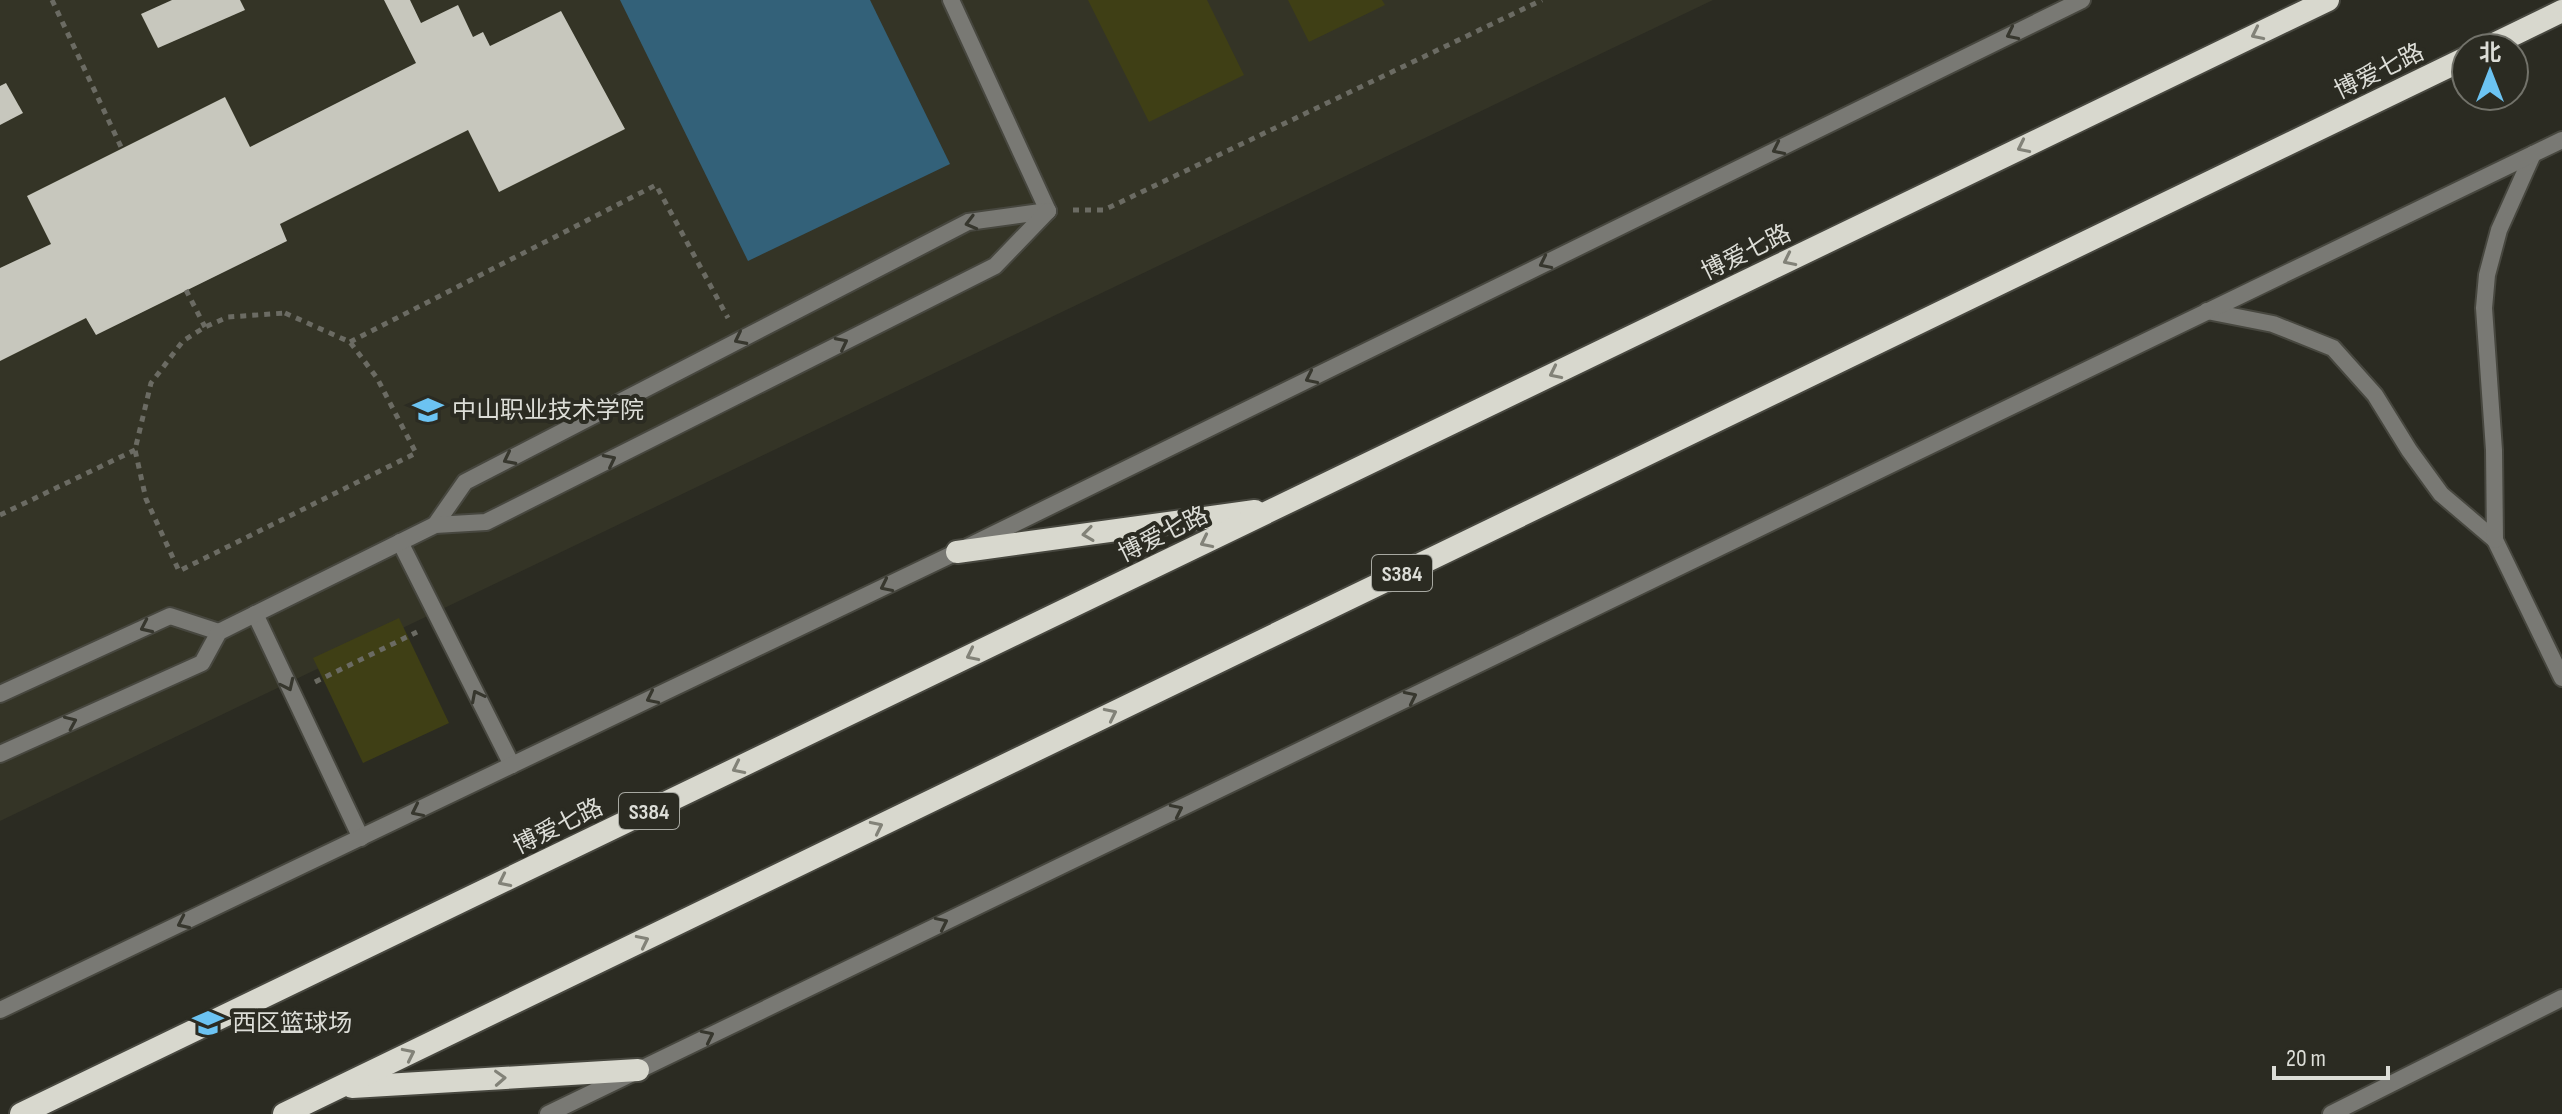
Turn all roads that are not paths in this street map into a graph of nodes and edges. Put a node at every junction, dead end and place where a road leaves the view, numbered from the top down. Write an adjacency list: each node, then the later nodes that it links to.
1 (951, 0): 9 (street)
2 (2082, 0): 15 (street, one-way to 15)
3 (2328, 0): 11 (highway, 博爱七路 / S384, one-way to 11)
4 (2562, 11): 5 (highway)
5 (2519, 32)
6 (2450, 66): 26 (highway, 博爱七路 / S384, one-way to 6)
7 (2562, 140): 8 (street)
8 (2533, 154): 10 (street); 13 (street)
9 (1048, 211): 12 (street, one-way to 9); 12 (street, one-way to 12)
10 (2207, 311): 13 (street); 25 (street, one-way to 10)
11 (1276, 508): 15 (highway, one-way to 15); 27 (highway, 博爱七路 / S384, one-way to 27)
12 (435, 525): 14 (street)
13 (2495, 540): 18 (street)
14 (400, 542): 16 (street); 21 (street, one-way to 14)
15 (957, 552): 21 (street, one-way to 21)
16 (255, 614): 17 (street); 22 (street, one-way to 22)
17 (219, 632): 19 (street, one-way to 19); 20 (street, one-way to 17)
18 (2562, 678)
19 (0, 694)
20 (0, 754)
21 (512, 765): 22 (street, one-way to 22)
22 (361, 838): 24 (street, one-way to 24)
23 (2562, 998): 30 (street)
24 (0, 1010)
25 (638, 1070): 26 (highway, one-way to 25); 29 (street)
26 (338, 1088): 28 (highway, 博爱七路 / S384)
27 (21, 1114)
28 (284, 1114)
29 (548, 1114)
30 (2331, 1114)

